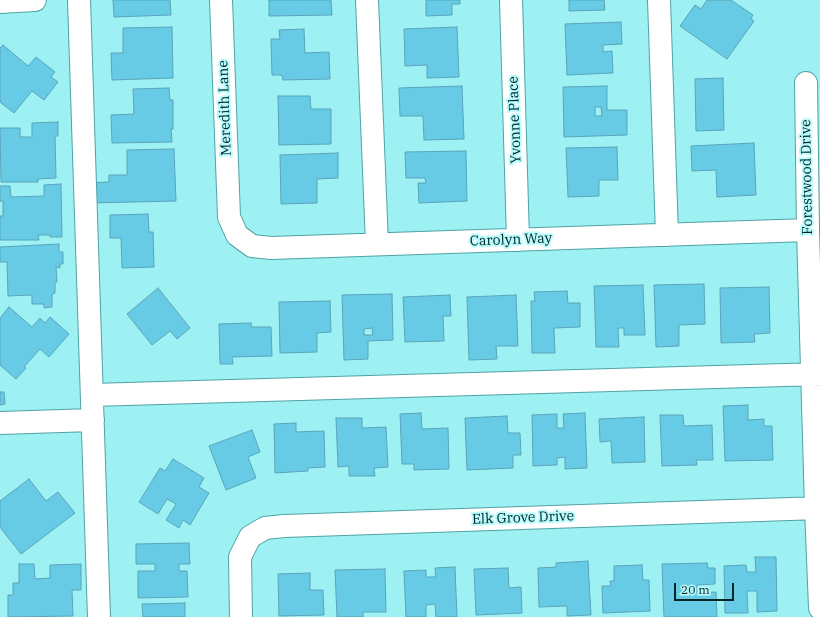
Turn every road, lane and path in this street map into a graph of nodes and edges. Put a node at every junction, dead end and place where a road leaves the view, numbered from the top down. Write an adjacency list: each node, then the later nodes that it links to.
1 (36, 0): 7 (street)
2 (79, 0): 15 (street)
3 (221, 0): 9 (street, Meredith Lane)
4 (367, 0): 13 (street)
5 (511, 0): 12 (street, Yvonne Place)
6 (659, 0): 11 (street)
7 (0, 2)
8 (806, 82): 10 (street, Forestwood Drive)
9 (229, 216): 13 (street, Carolyn Way)
10 (808, 230): 11 (street, Carolyn Way); 14 (street, Forestwood Drive)
11 (667, 235): 12 (street, Carolyn Way)
12 (518, 240): 13 (street, Carolyn Way)
13 (376, 244)
14 (816, 374): 15 (street); 18 (street, Forestwood Drive)
15 (92, 395): 16 (street)
16 (93, 420): 17 (street); 20 (street)
17 (0, 423)
18 (818, 508): 19 (street, Forestwood Drive); 21 (street, Elk Grove Drive)
19 (820, 608)
20 (100, 617)
21 (241, 617)

